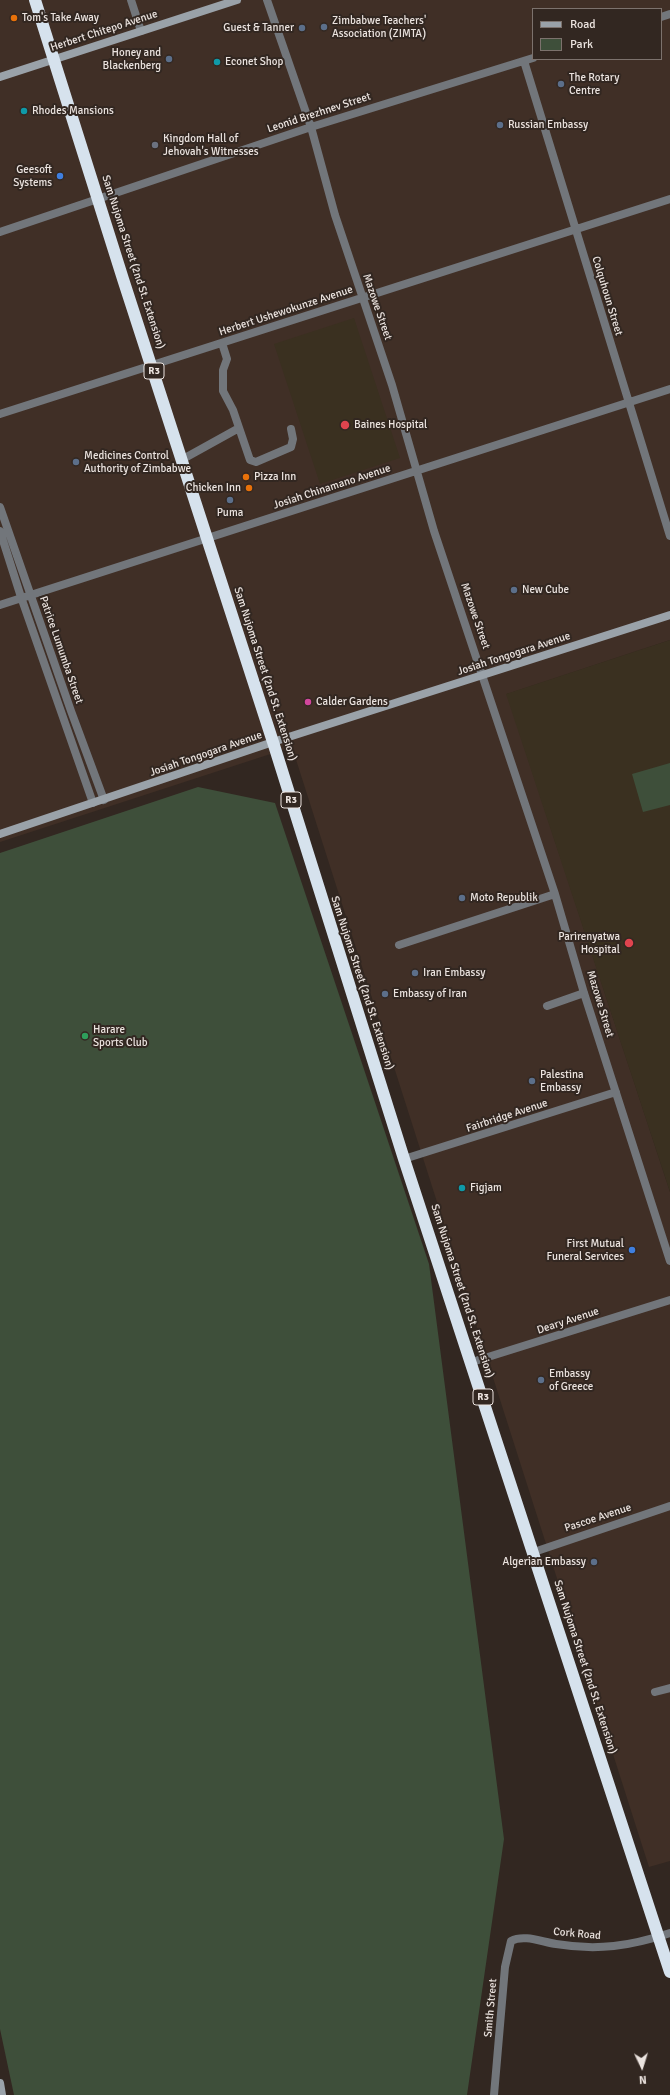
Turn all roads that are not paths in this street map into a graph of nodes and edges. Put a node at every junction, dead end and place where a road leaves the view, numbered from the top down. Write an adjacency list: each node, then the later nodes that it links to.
1 (35, 0): 6 (highway, Sam Nujoma Street (2nd St. Extension) / R3)
2 (131, 0): 5 (street)
3 (237, 0): 5 (main road, Herbert Chitepo Avenue)
4 (267, 0): 10 (street, Mazowe Street)
5 (140, 31): 6 (main road, Herbert Chitepo Avenue)
6 (53, 58): 9 (main road, Herbert Chitepo Avenue); 11 (highway, Sam Nujoma Street (2nd St. Extension) / R3)
7 (532, 58): 8 (street, Leonid Brezhnev Street)
8 (524, 61): 10 (street, Leonid Brezhnev Street); 13 (street, Colquhoun Street)
9 (0, 77)
10 (311, 127): 11 (street, Leonid Brezhnev Street); 15 (street, Mazowe Street)
11 (99, 199): 14 (street, Leonid Brezhnev Street); 17 (highway, Sam Nujoma Street (2nd St. Extension) / R3)
12 (670, 199): 13 (street, Herbert Ushewokunze Avenue)
13 (574, 230): 15 (street, Herbert Ushewokunze Avenue); 19 (street, Colquhoun Street)
14 (0, 232)
15 (362, 298): 16 (street, Herbert Ushewokunze Avenue); 24 (street, Mazowe Street)
16 (222, 343): 17 (street, Herbert Ushewokunze Avenue); 21 (street)
17 (152, 366): 20 (street, Herbert Ushewokunze Avenue); 23 (highway, Sam Nujoma Street (2nd St. Extension) / R3)
18 (670, 389): 19 (street, Josiah Chinamano Avenue)
19 (628, 402): 24 (street, Josiah Chinamano Avenue); 27 (street, Colquhoun Street)
20 (0, 414)
21 (239, 428): 22 (street); 23 (street)
22 (291, 429)
23 (183, 460): 28 (highway, Sam Nujoma Street (2nd St. Extension) / R3)
24 (417, 470): 28 (street, Josiah Chinamano Avenue); 33 (street, Mazowe Street)
25 (0, 507): 29 (street, Patrice Lumumba Street)
26 (0, 531): 30 (street, Patrice Lumumba Street)
27 (670, 536)
28 (208, 538): 29 (street, Josiah Chinamano Avenue); 34 (highway, Sam Nujoma Street (2nd St. Extension) / R3)
29 (30, 595): 30 (street, Josiah Chinamano Avenue); 35 (street, Patrice Lumumba Street)
30 (21, 597): 31 (street, Josiah Chinamano Avenue); 36 (street, Patrice Lumumba Street)
31 (0, 605)
32 (670, 615): 33 (main road, Josiah Tongogara Avenue)
33 (484, 676): 34 (main road, Josiah Tongogara Avenue); 38 (street, Mazowe Street)
34 (274, 742): 35 (main road, Josiah Tongogara Avenue); 43 (highway, Sam Nujoma Street (2nd St. Extension) / R3)
35 (104, 800): 36 (main road, Josiah Tongogara Avenue)
36 (93, 803): 37 (main road, Josiah Tongogara Avenue)
37 (0, 834)
38 (555, 894): 39 (street); 40 (street, Mazowe Street)
39 (399, 945)
40 (584, 993): 41 (street); 42 (street, Mazowe Street)
41 (547, 1006)
42 (616, 1092): 43 (street, Fairbridge Avenue); 44 (street, Mazowe Street)
43 (404, 1159): 46 (highway, Sam Nujoma Street (2nd St. Extension) / R3)
44 (670, 1261)
45 (670, 1300): 46 (street, Deary Avenue)
46 (472, 1362): 48 (highway, Sam Nujoma Street (2nd St. Extension) / R3)
47 (670, 1506): 48 (street, Pascoe Avenue)
48 (534, 1552): 51 (highway, Sam Nujoma Street (2nd St. Extension) / R3)
49 (670, 1688): 50 (street)
50 (655, 1692)
51 (664, 1935): 52 (street, Cork Road); 53 (highway, Sam Nujoma Street (2nd St. Extension) / R3)
52 (529, 1939): 56 (street, Smith Street)
53 (670, 1972)
54 (0, 2083): 55 (main road)
55 (2, 2095)
56 (494, 2095)

